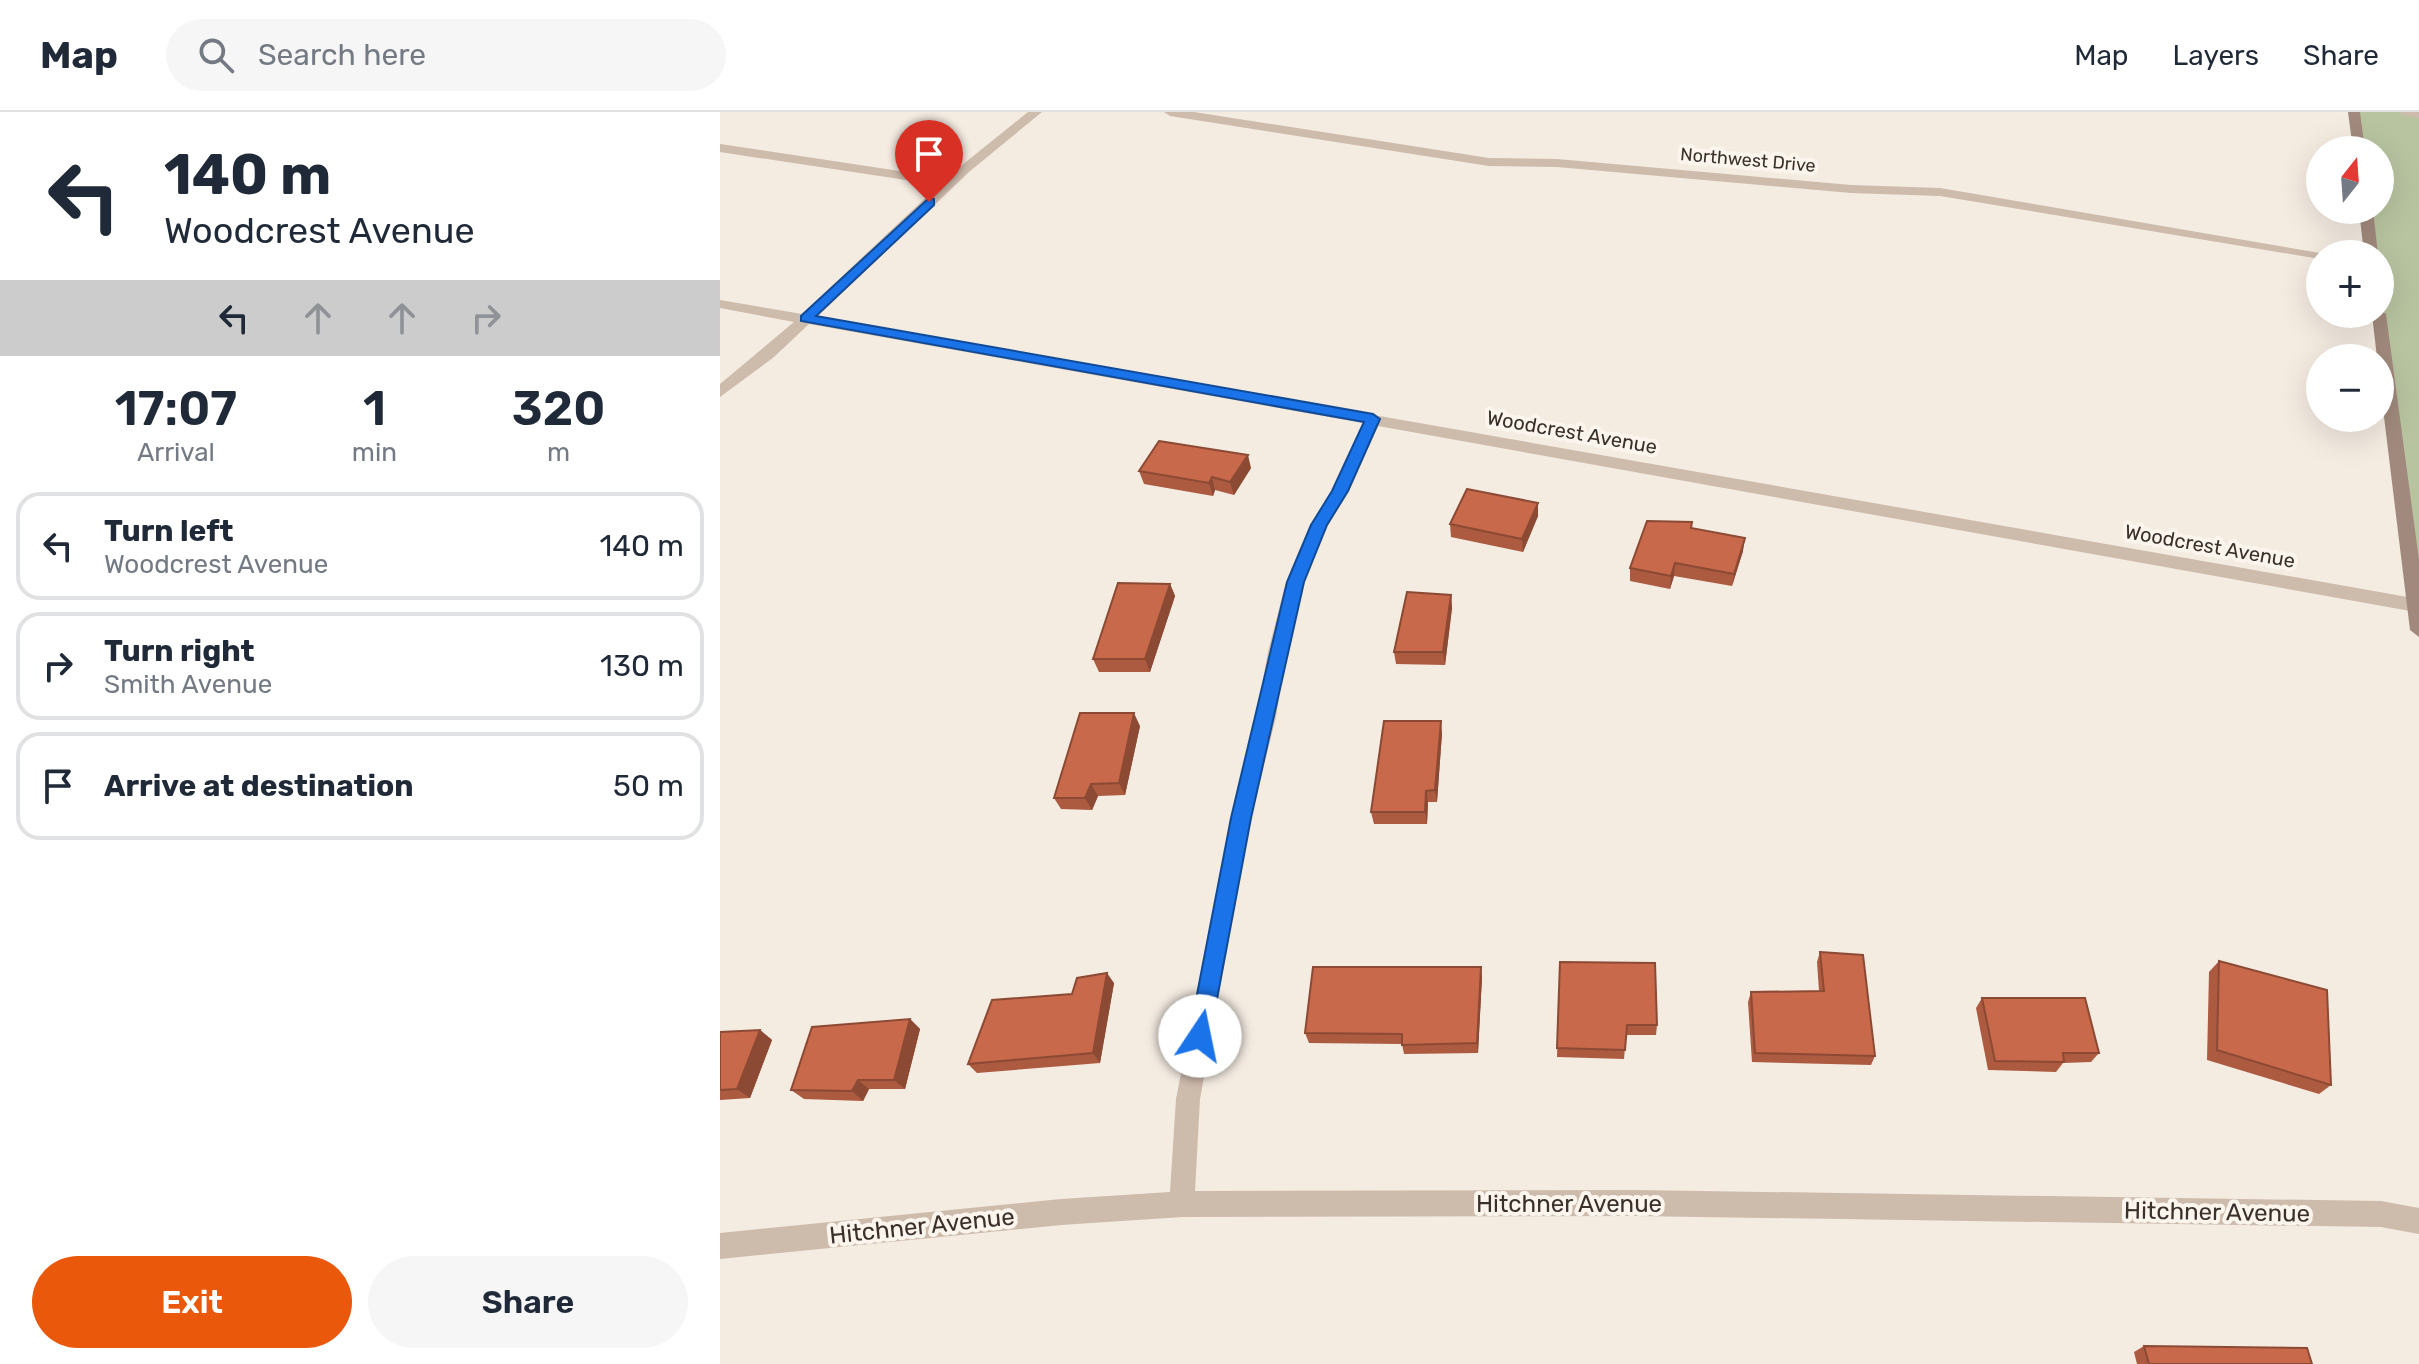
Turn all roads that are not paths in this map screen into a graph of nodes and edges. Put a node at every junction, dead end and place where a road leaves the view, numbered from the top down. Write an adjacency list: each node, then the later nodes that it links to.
1 (1036, 112): 8 (street)
2 (1170, 112): 9 (street, Northwest Drive)
3 (2354, 112): 6 (main road)
4 (2406, 112): 5 (street)
5 (2419, 114)
6 (2357, 136)
7 (720, 148): 8 (street)
8 (950, 183): 11 (street)
9 (2306, 253)
10 (720, 304): 11 (street, Woodcrest Avenue)
11 (806, 319): 13 (street); 14 (street, Woodcrest Avenue)
12 (2381, 328): 15 (main road)
13 (720, 392)
14 (1373, 419): 15 (street, Woodcrest Avenue); 17 (street)
15 (2416, 605): 16 (main road)
16 (2419, 630)
17 (1182, 1204): 18 (street, Hitchner Avenue); 19 (street, Hitchner Avenue)
18 (2419, 1221)
19 (720, 1246)

